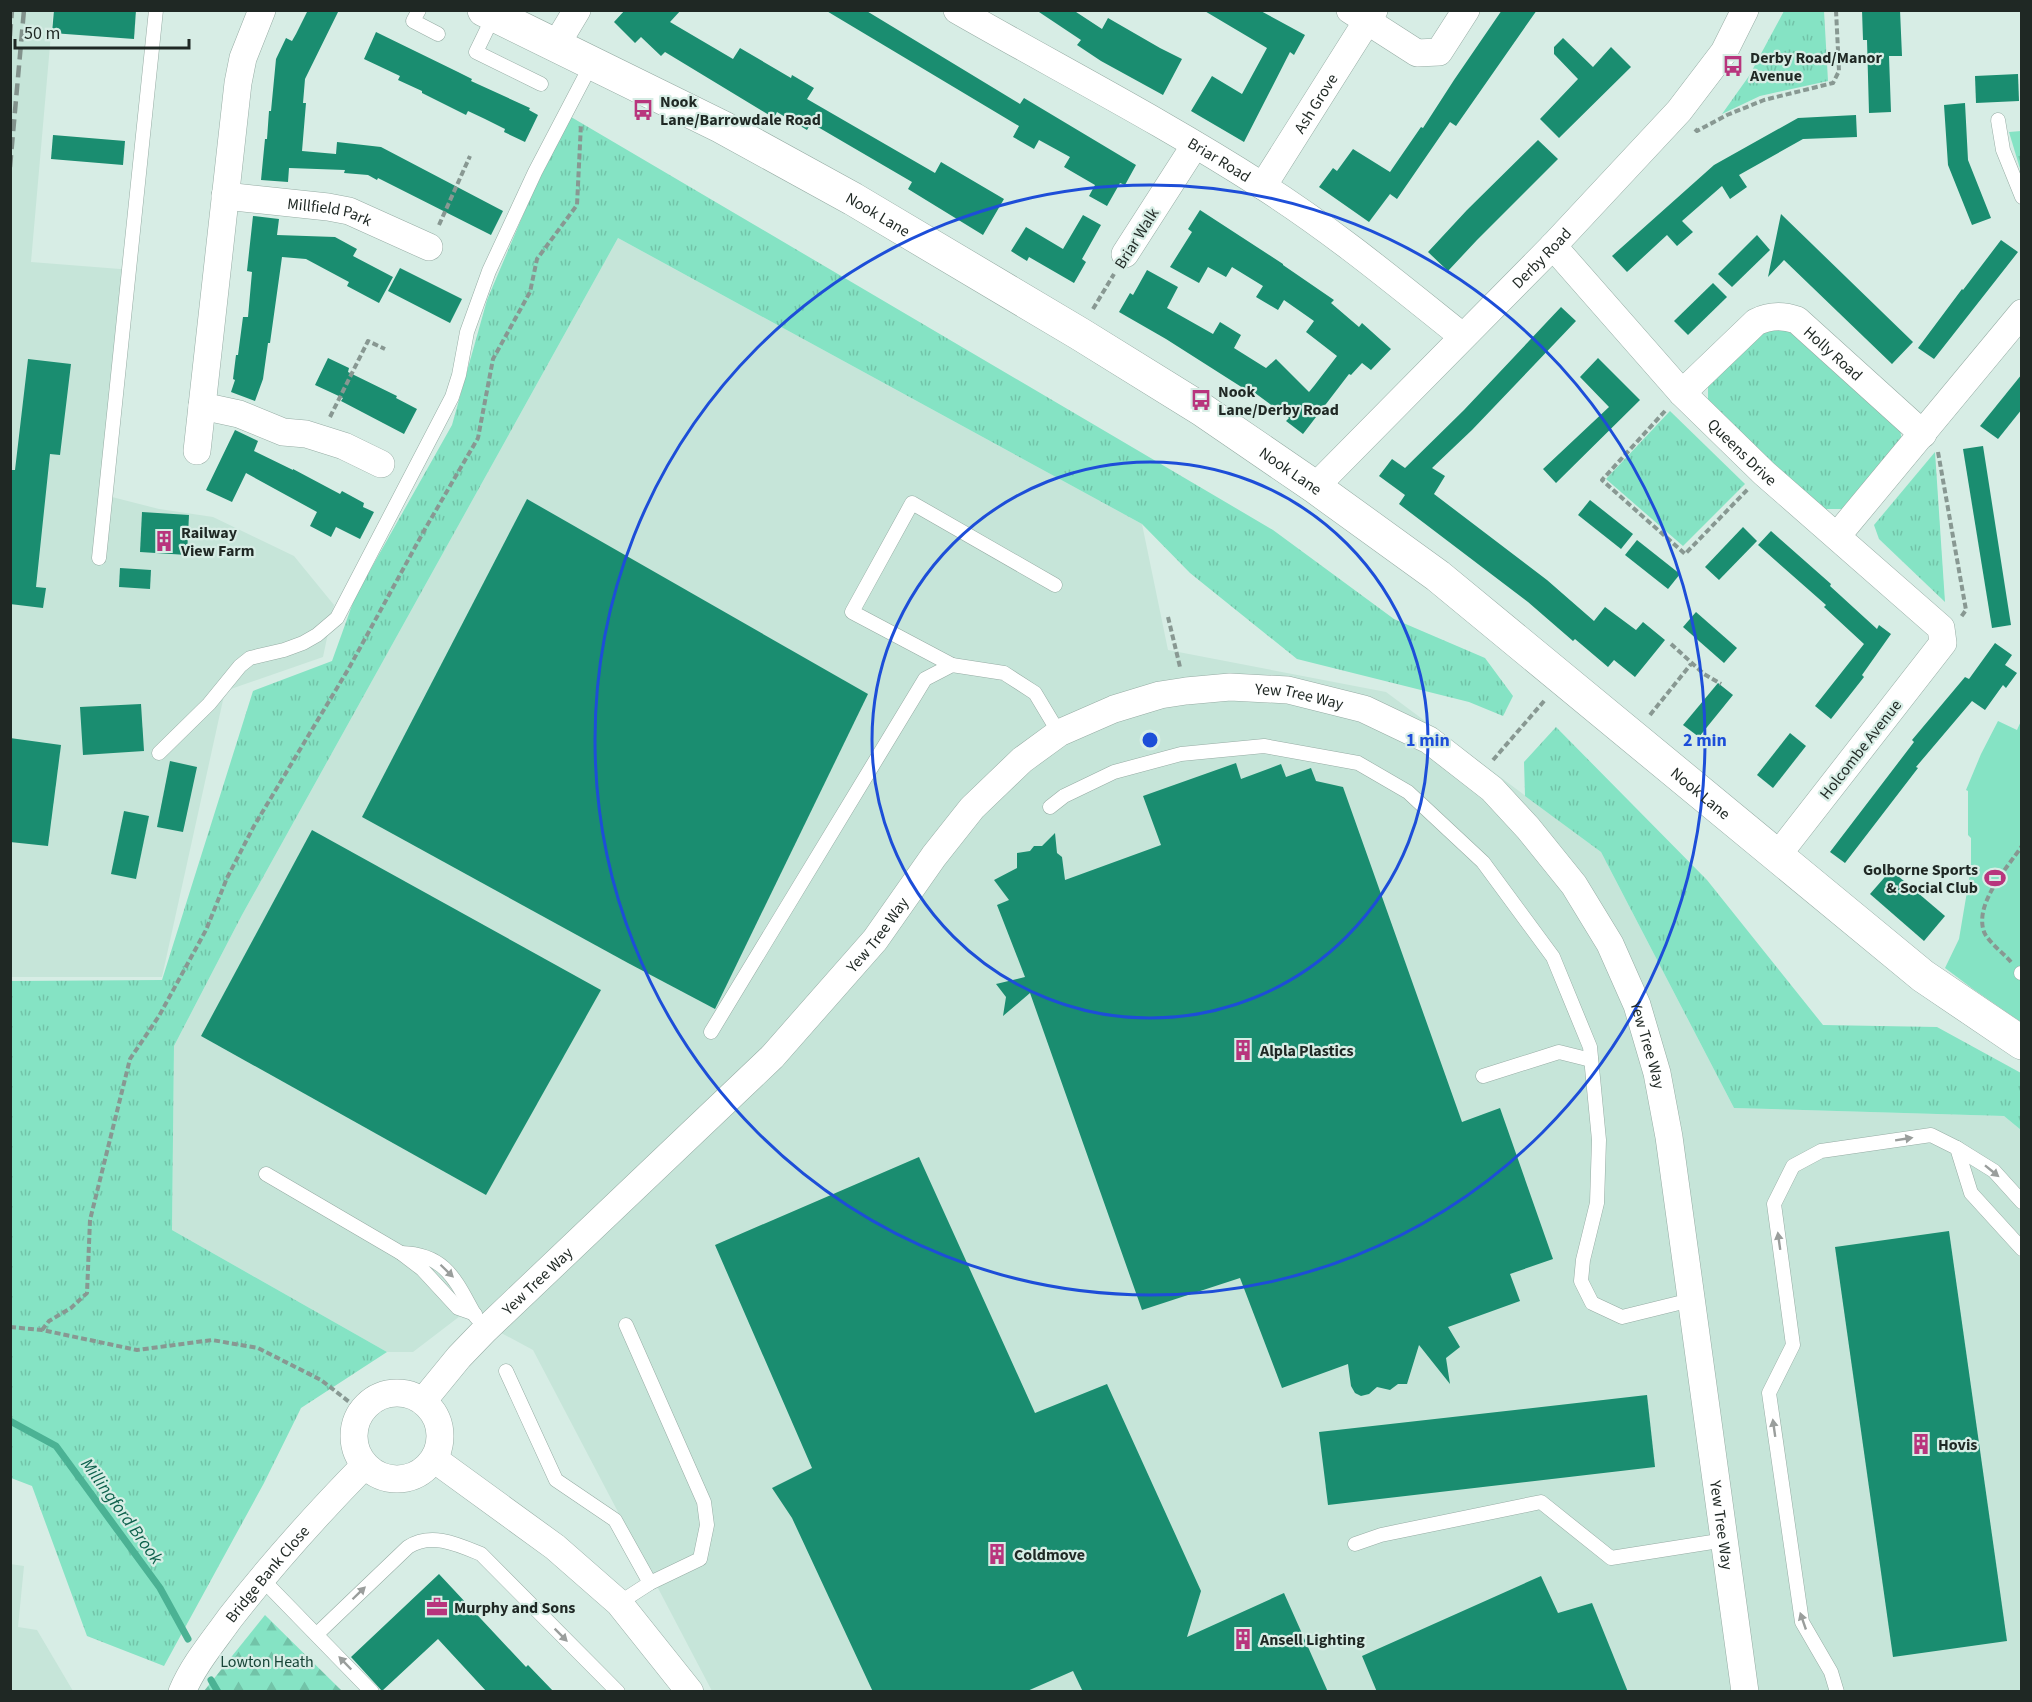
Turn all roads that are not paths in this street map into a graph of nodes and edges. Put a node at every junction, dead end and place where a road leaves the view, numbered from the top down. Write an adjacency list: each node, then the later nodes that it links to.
1 (156, 10): 31 (lane)
2 (261, 10): 17 (street)
3 (419, 10): 10 (lane)
4 (577, 10): 11 (street)
5 (957, 10): 15 (street, Briar Road)
6 (1466, 10): 9 (street, Ash Grove)
7 (1745, 10): 19 (street, Derby Road)
8 (489, 13): 11 (street, Nook Lane); 13 (lane)
9 (1364, 14): 16 (street, Ash Grove)
10 (438, 34)
11 (556, 45): 12 (street, Nook Lane)
12 (588, 70): 29 (street, Nook Lane); 36 (lane)
13 (541, 84)
14 (1998, 120): 18 (lane)
15 (1195, 145): 16 (street, Briar Road); 21 (street, Briar Walk)
16 (1263, 186): 23 (street, Briar Road)
17 (225, 196): 20 (street, Millfield Park); 25 (street)
18 (2022, 197)
19 (1552, 246): 23 (street, Derby Road); 24 (street, Queens Drive)
20 (429, 248)
21 (1125, 254)
22 (2022, 313): 26 (street)
23 (1461, 336): 29 (street, Derby Road)
24 (1682, 393): 26 (street, Holly Road); 30 (street, Queens Drive)
25 (202, 406): 27 (street); 28 (street)
26 (1923, 434): 30 (street)
27 (197, 451)
28 (381, 464)
29 (1316, 487): 38 (street, Nook Lane)
30 (1837, 536): 33 (street, Queens Drive)
31 (99, 558)
32 (1055, 585): 34 (lane)
33 (1943, 643): 38 (street, Holcombe Avenue)
34 (952, 665): 35 (lane); 39 (lane)
35 (1059, 733): 47 (street, Yew Tree Way); 48 (street, Yew Tree Way)
36 (159, 753)
37 (1050, 807): 41 (lane)
38 (1777, 856): 40 (street, Nook Lane)
39 (711, 1032)
40 (2022, 1043)
41 (1591, 1060): 42 (lane); 47 (lane)
42 (1483, 1076)
43 (1957, 1148): 45 (lane, one-way to 45); 46 (lane); 65 (lane, one-way to 43)
44 (266, 1174): 48 (lane)
45 (2022, 1202)
46 (2022, 1249)
47 (1691, 1300): 54 (street, Yew Tree Way)
48 (480, 1322): 51 (street, Yew Tree Way)
49 (626, 1325): 57 (lane)
50 (506, 1371): 57 (lane)
51 (423, 1401): 52 (street); 53 (street)
52 (435, 1459): 53 (street); 58 (street)
53 (364, 1466): 56 (street, Bridge Bank Close)
54 (1725, 1540): 55 (lane); 64 (street, Yew Tree Way)
55 (1355, 1544)
56 (261, 1578): 59 (lane); 60 (street, Bridge Bank Close)
57 (650, 1583): 58 (lane)
58 (619, 1603): 63 (street)
59 (317, 1634): 61 (lane, one-way to 59); 62 (lane, one-way to 62)
60 (182, 1692)
61 (372, 1692)
62 (618, 1692)
63 (690, 1692)
64 (1744, 1692)
65 (1837, 1692)

